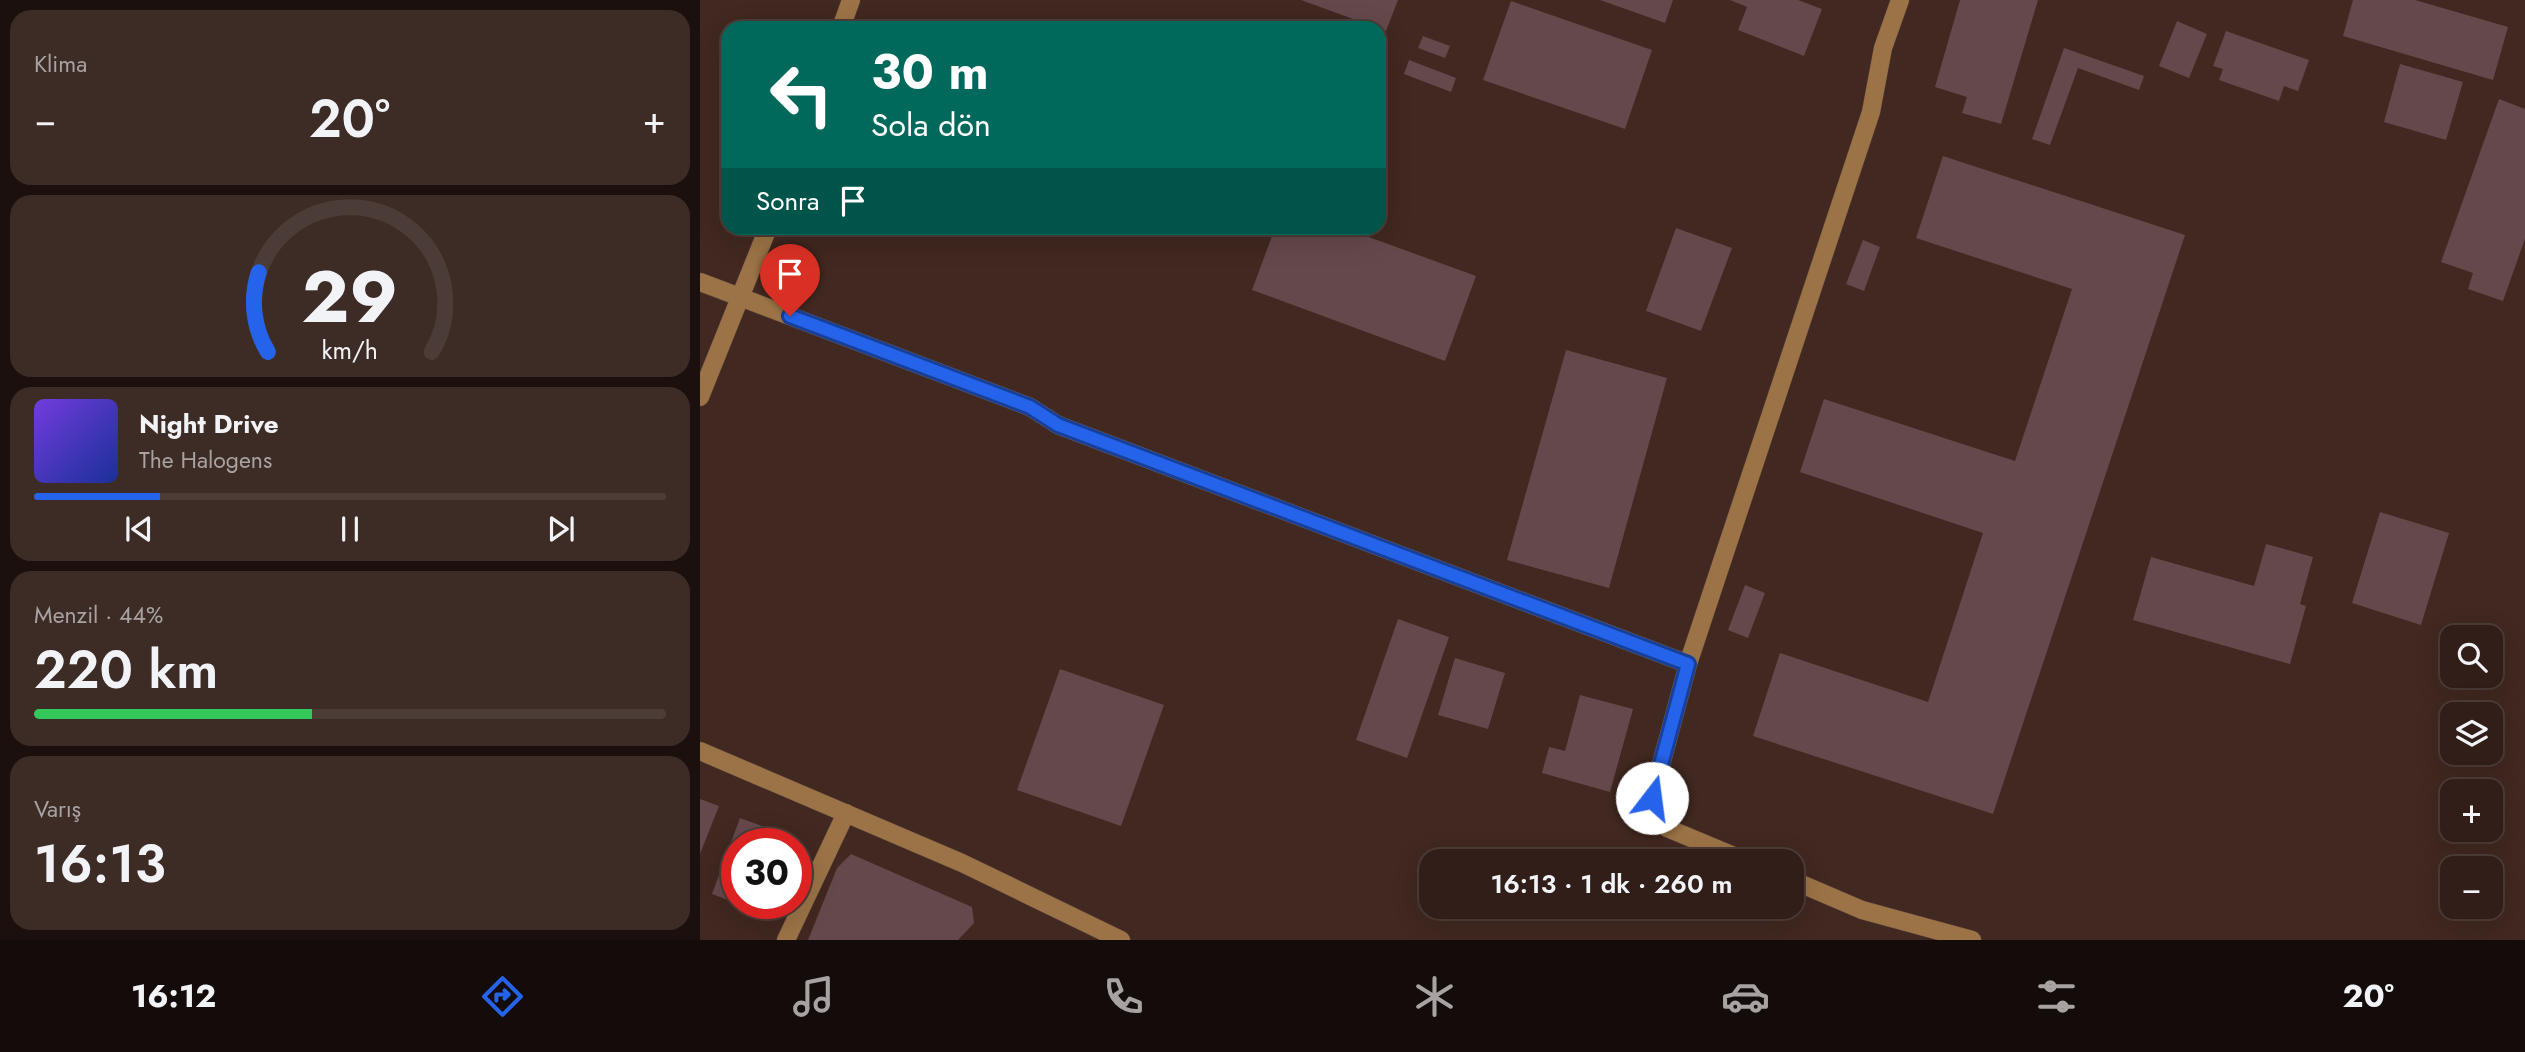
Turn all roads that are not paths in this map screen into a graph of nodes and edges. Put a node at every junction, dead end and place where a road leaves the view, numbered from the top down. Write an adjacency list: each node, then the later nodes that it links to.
1 (851, 0): 3 (street)
2 (1900, 0): 8 (street)
3 (844, 21)
4 (765, 235): 6 (street)
5 (700, 282): 6 (street)
6 (742, 298): 7 (street); 8 (street)
7 (700, 397)
8 (1688, 664): 11 (street)
9 (700, 751): 10 (street)
10 (846, 813): 13 (street); 14 (street)
11 (1717, 849)
12 (1804, 885): 15 (street)
13 (786, 940)
14 (1121, 940)
15 (1972, 940)

